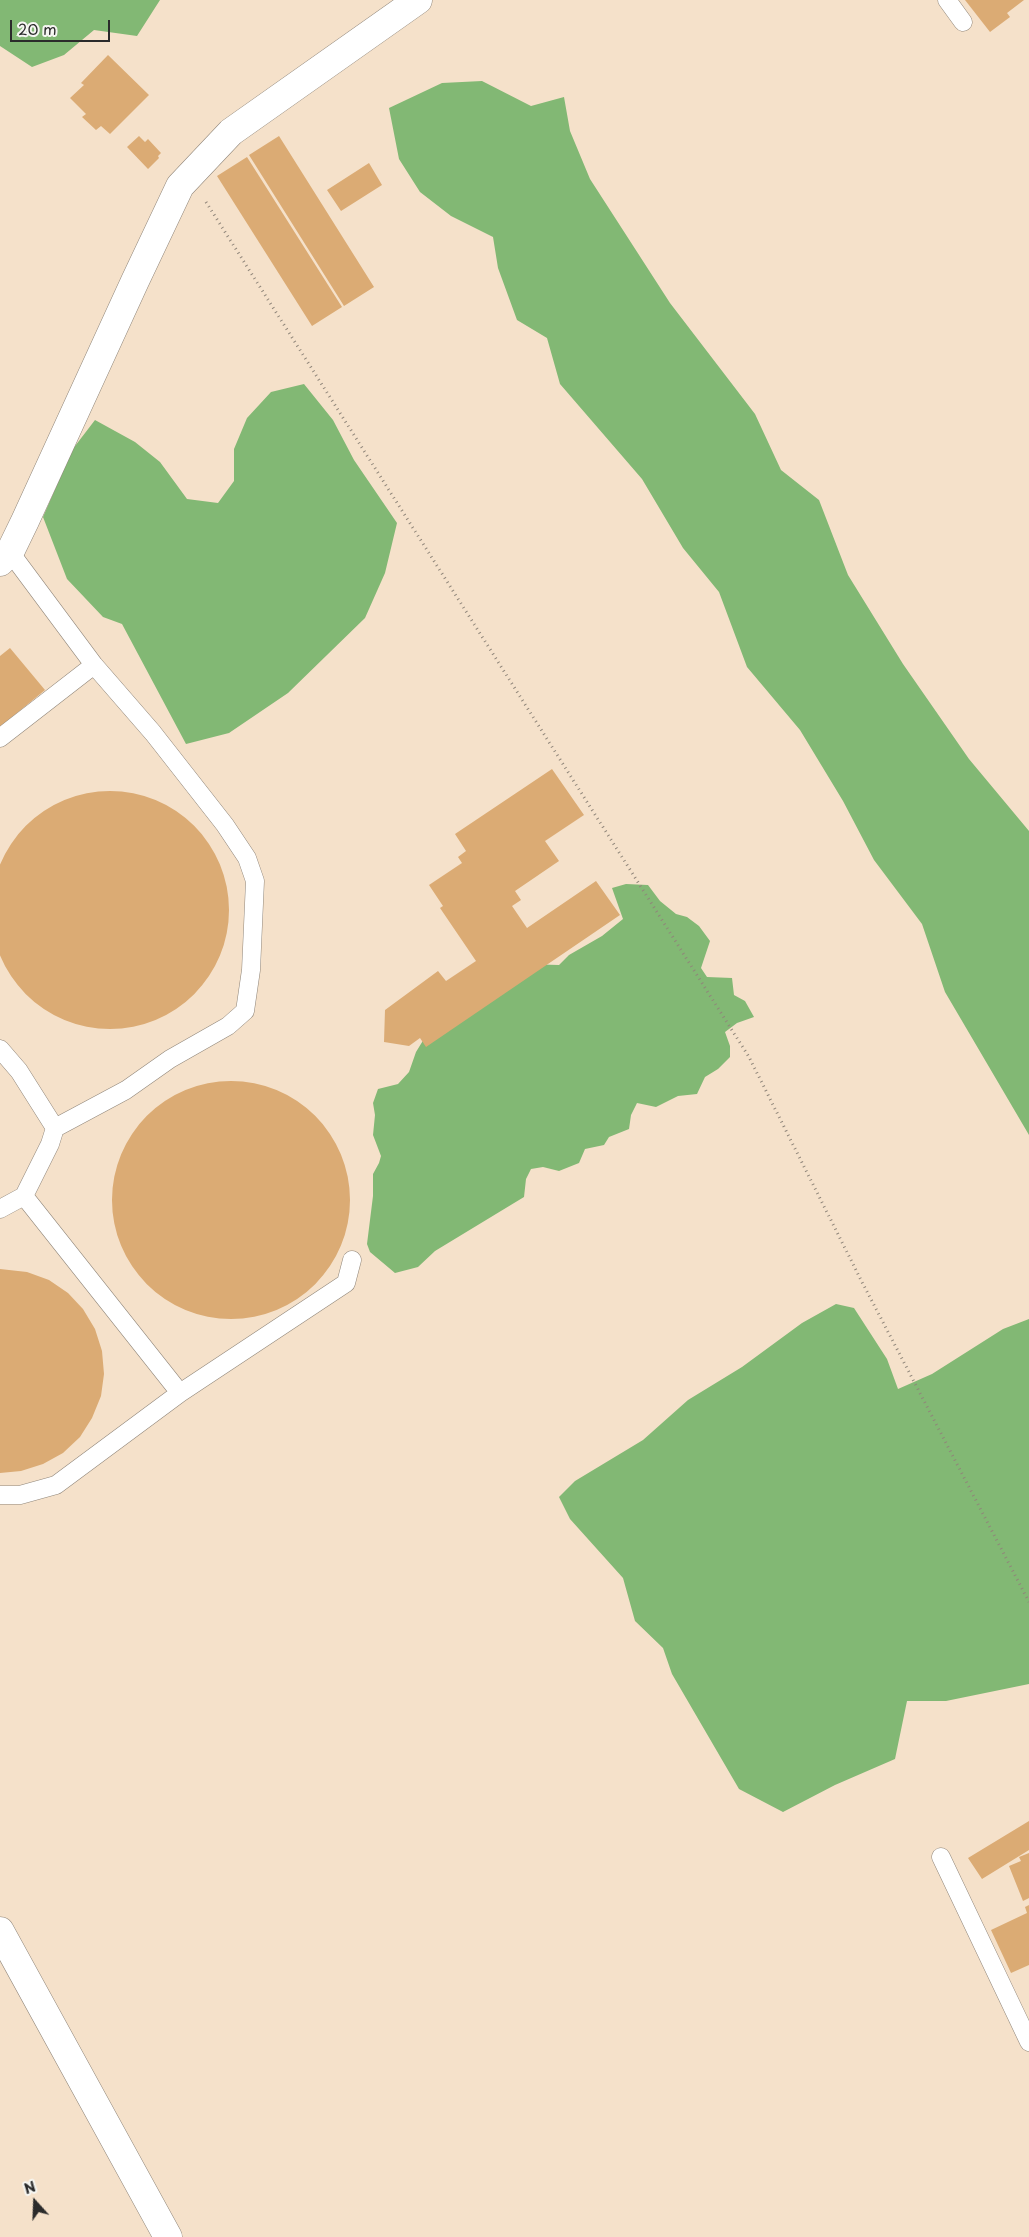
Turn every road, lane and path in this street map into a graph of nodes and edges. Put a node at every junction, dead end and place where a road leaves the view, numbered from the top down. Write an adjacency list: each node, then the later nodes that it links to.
1 (418, 0): 4 (street)
2 (947, 0): 3 (lane)
3 (963, 22)
4 (190, 176): 5 (street); 15 (path)
5 (5, 557): 6 (lane)
6 (94, 665): 7 (lane); 9 (lane)
7 (0, 738)
8 (0, 1049): 9 (lane)
9 (55, 1128): 10 (lane)
10 (24, 1196): 11 (lane); 13 (lane)
11 (0, 1209)
12 (352, 1260): 13 (lane)
13 (180, 1394): 14 (lane)
14 (0, 1495)
15 (1029, 1602)
16 (940, 1857): 18 (lane)
17 (0, 1931): 19 (street)
18 (1029, 2042)
19 (168, 2237)

